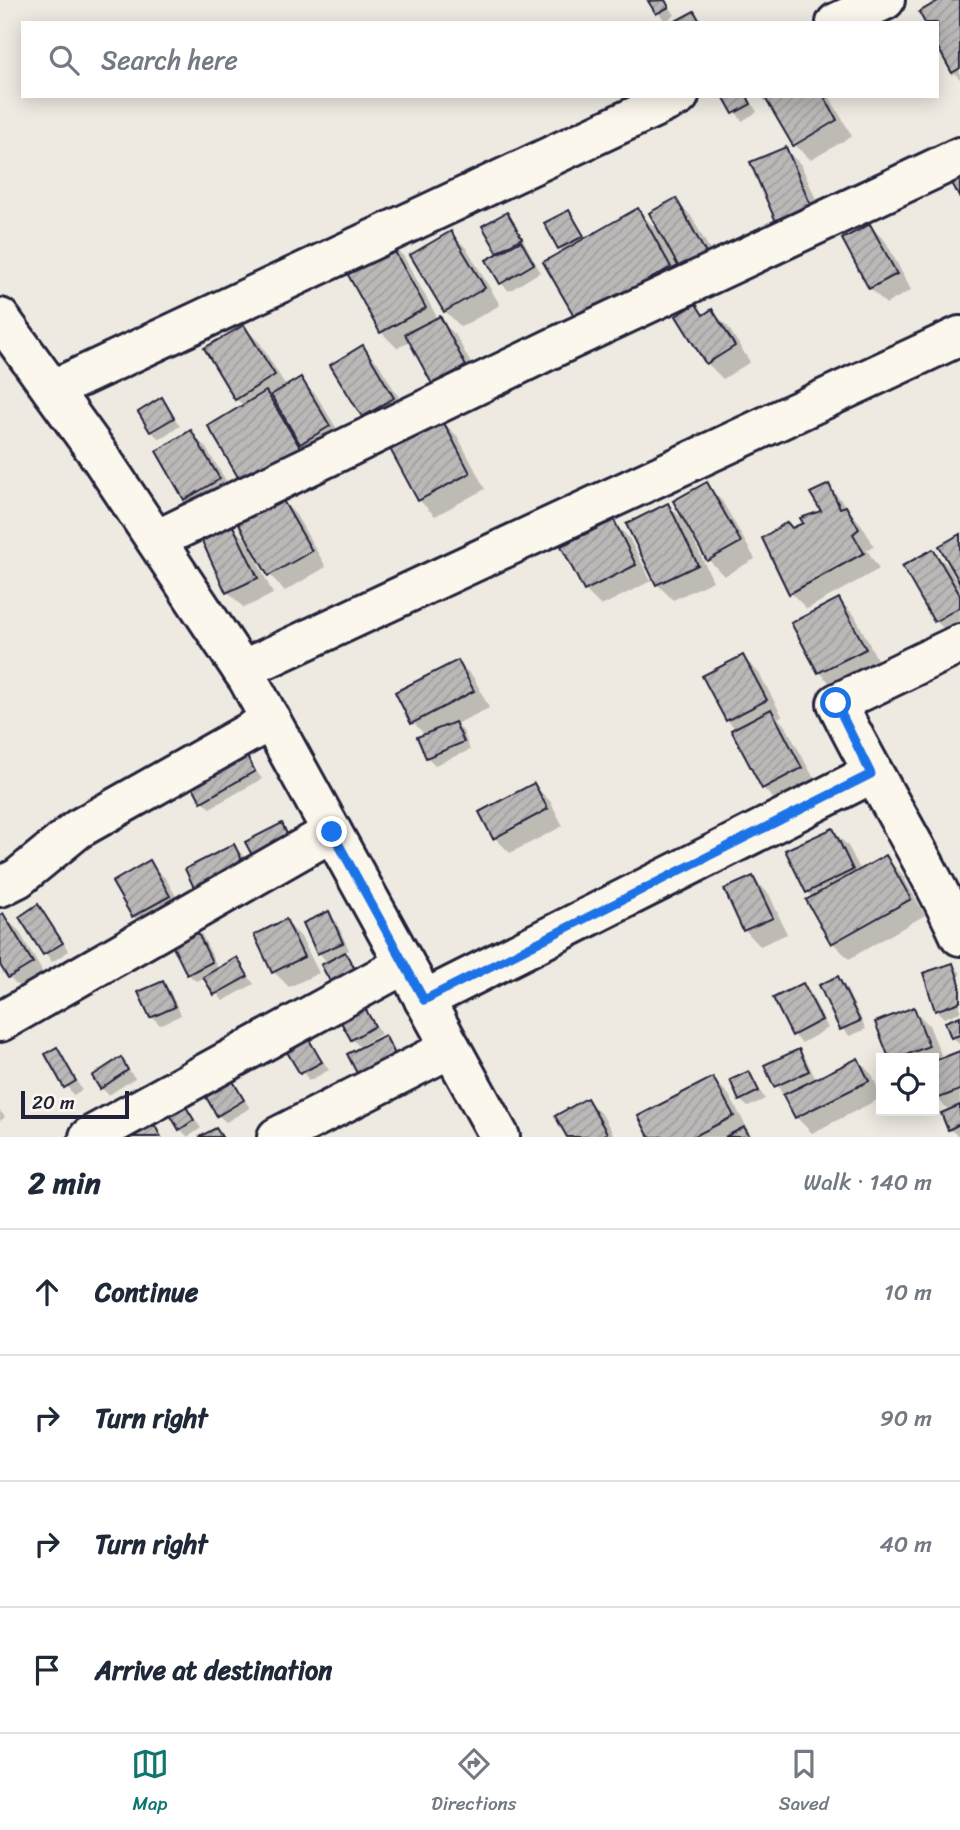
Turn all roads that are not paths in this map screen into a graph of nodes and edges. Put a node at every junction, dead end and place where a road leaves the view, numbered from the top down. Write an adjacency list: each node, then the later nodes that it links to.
1 (885, 0): 2 (street)
2 (840, 21)
3 (675, 98): 7 (street)
4 (960, 157): 8 (street)
5 (0, 318): 7 (street)
6 (960, 336): 10 (street)
7 (52, 390): 8 (street)
8 (156, 540): 10 (street)
9 (960, 644): 12 (street)
10 (242, 670): 11 (street)
11 (271, 720): 13 (street); 15 (street)
12 (871, 774): 14 (street); 18 (street)
13 (332, 832): 17 (street); 19 (street)
14 (947, 872): 16 (street)
15 (0, 887)
16 (960, 936)
17 (405, 964): 18 (street); 22 (street)
18 (424, 1000): 20 (street)
19 (0, 1022)
20 (451, 1048): 21 (street); 23 (street)
21 (493, 1135)
22 (89, 1137)
23 (277, 1137)

